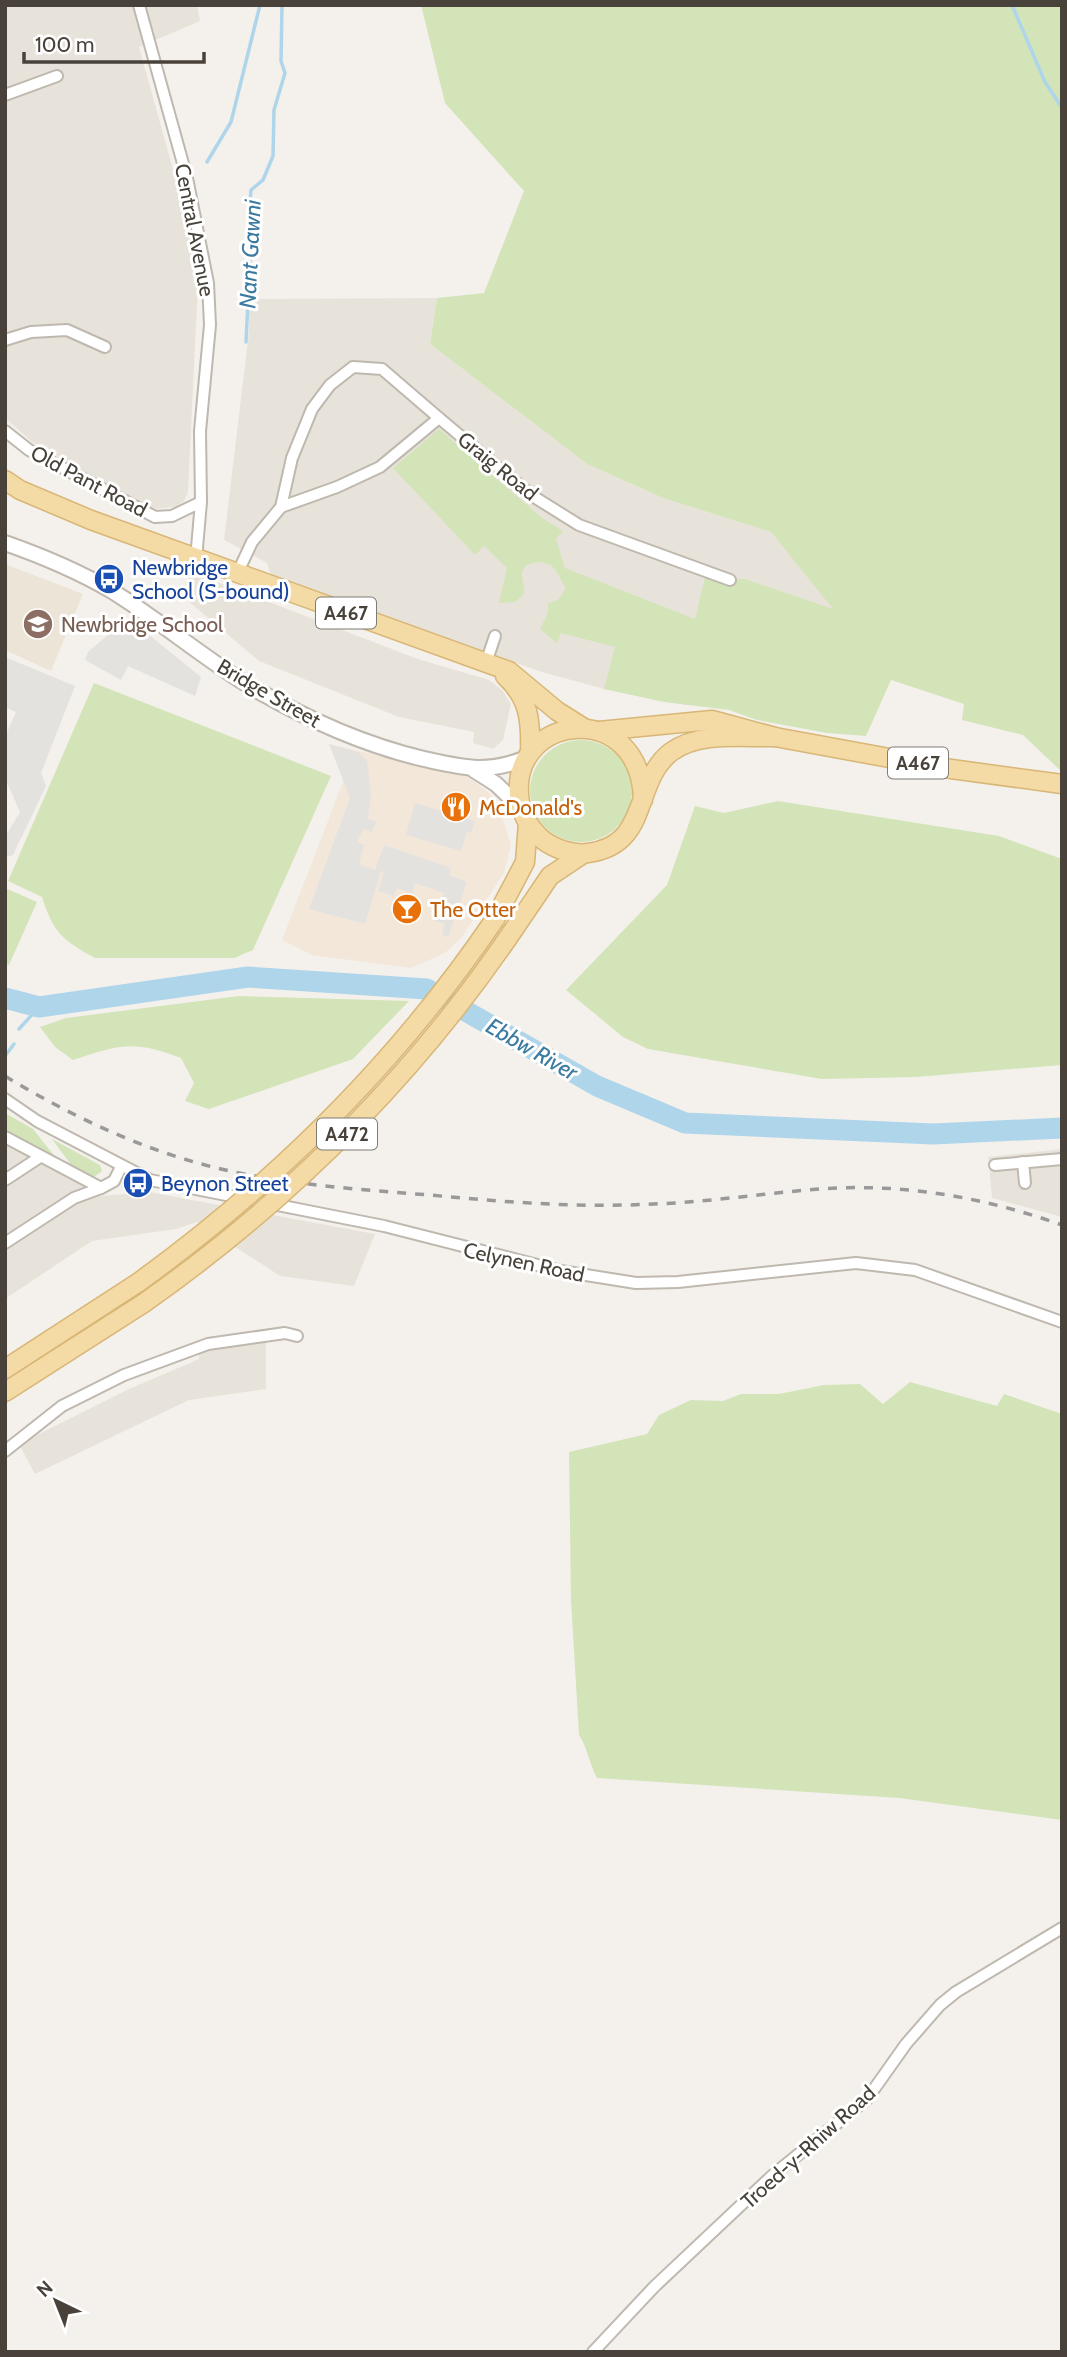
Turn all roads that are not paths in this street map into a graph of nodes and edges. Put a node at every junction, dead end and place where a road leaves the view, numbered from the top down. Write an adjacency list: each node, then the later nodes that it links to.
1 (139, 5): 9 (street, Central Avenue)
2 (57, 76): 3 (street)
3 (5, 95)
4 (5, 340): 5 (street)
5 (105, 347)
6 (439, 418): 10 (street, Graig Road); 10 (street); 14 (street, Graig Road)
7 (5, 431): 9 (street, Old Pant Road)
8 (5, 480): 12 (main road, A467)
9 (201, 502): 12 (street)
10 (281, 507): 13 (street)
11 (5, 543): 20 (street, Bridge Street)
12 (196, 559): 13 (main road, A467)
13 (237, 574): 16 (main road, A467)
14 (730, 580)
15 (495, 636): 16 (street)
16 (490, 665): 17 (main road, A467); 19 (main road, A467)
17 (591, 730): 18 (main road, A467); 19 (main road); 22 (main road)
18 (775, 737): 21 (main road, A467); 22 (main road, A467)
19 (529, 756): 20 (street, Bridge Street); 23 (main road, A472)
20 (474, 770): 23 (street, Bridge Street)
21 (1062, 785)
22 (643, 800): 24 (main road, A472)
23 (524, 816): 24 (main road); 38 (main road, A472, bridge)
24 (583, 854): 39 (main road, A472, bridge)
25 (5, 1099): 31 (street, Celynen Road)
26 (5, 1137): 27 (street)
27 (40, 1157): 32 (street); 34 (street)
28 (1062, 1159): 29 (street)
29 (1023, 1162): 30 (street); 33 (street)
30 (995, 1165)
31 (121, 1167): 34 (street); 36 (street, Celynen Road)
32 (5, 1180)
33 (1025, 1183)
34 (101, 1188): 35 (street)
35 (5, 1244)
36 (1062, 1322)
37 (297, 1336): 40 (street)
38 (5, 1369)
39 (5, 1392)
40 (5, 1451)
41 (1062, 1928): 42 (street, Troed-y-Rhiw Road)
42 (593, 2352)

